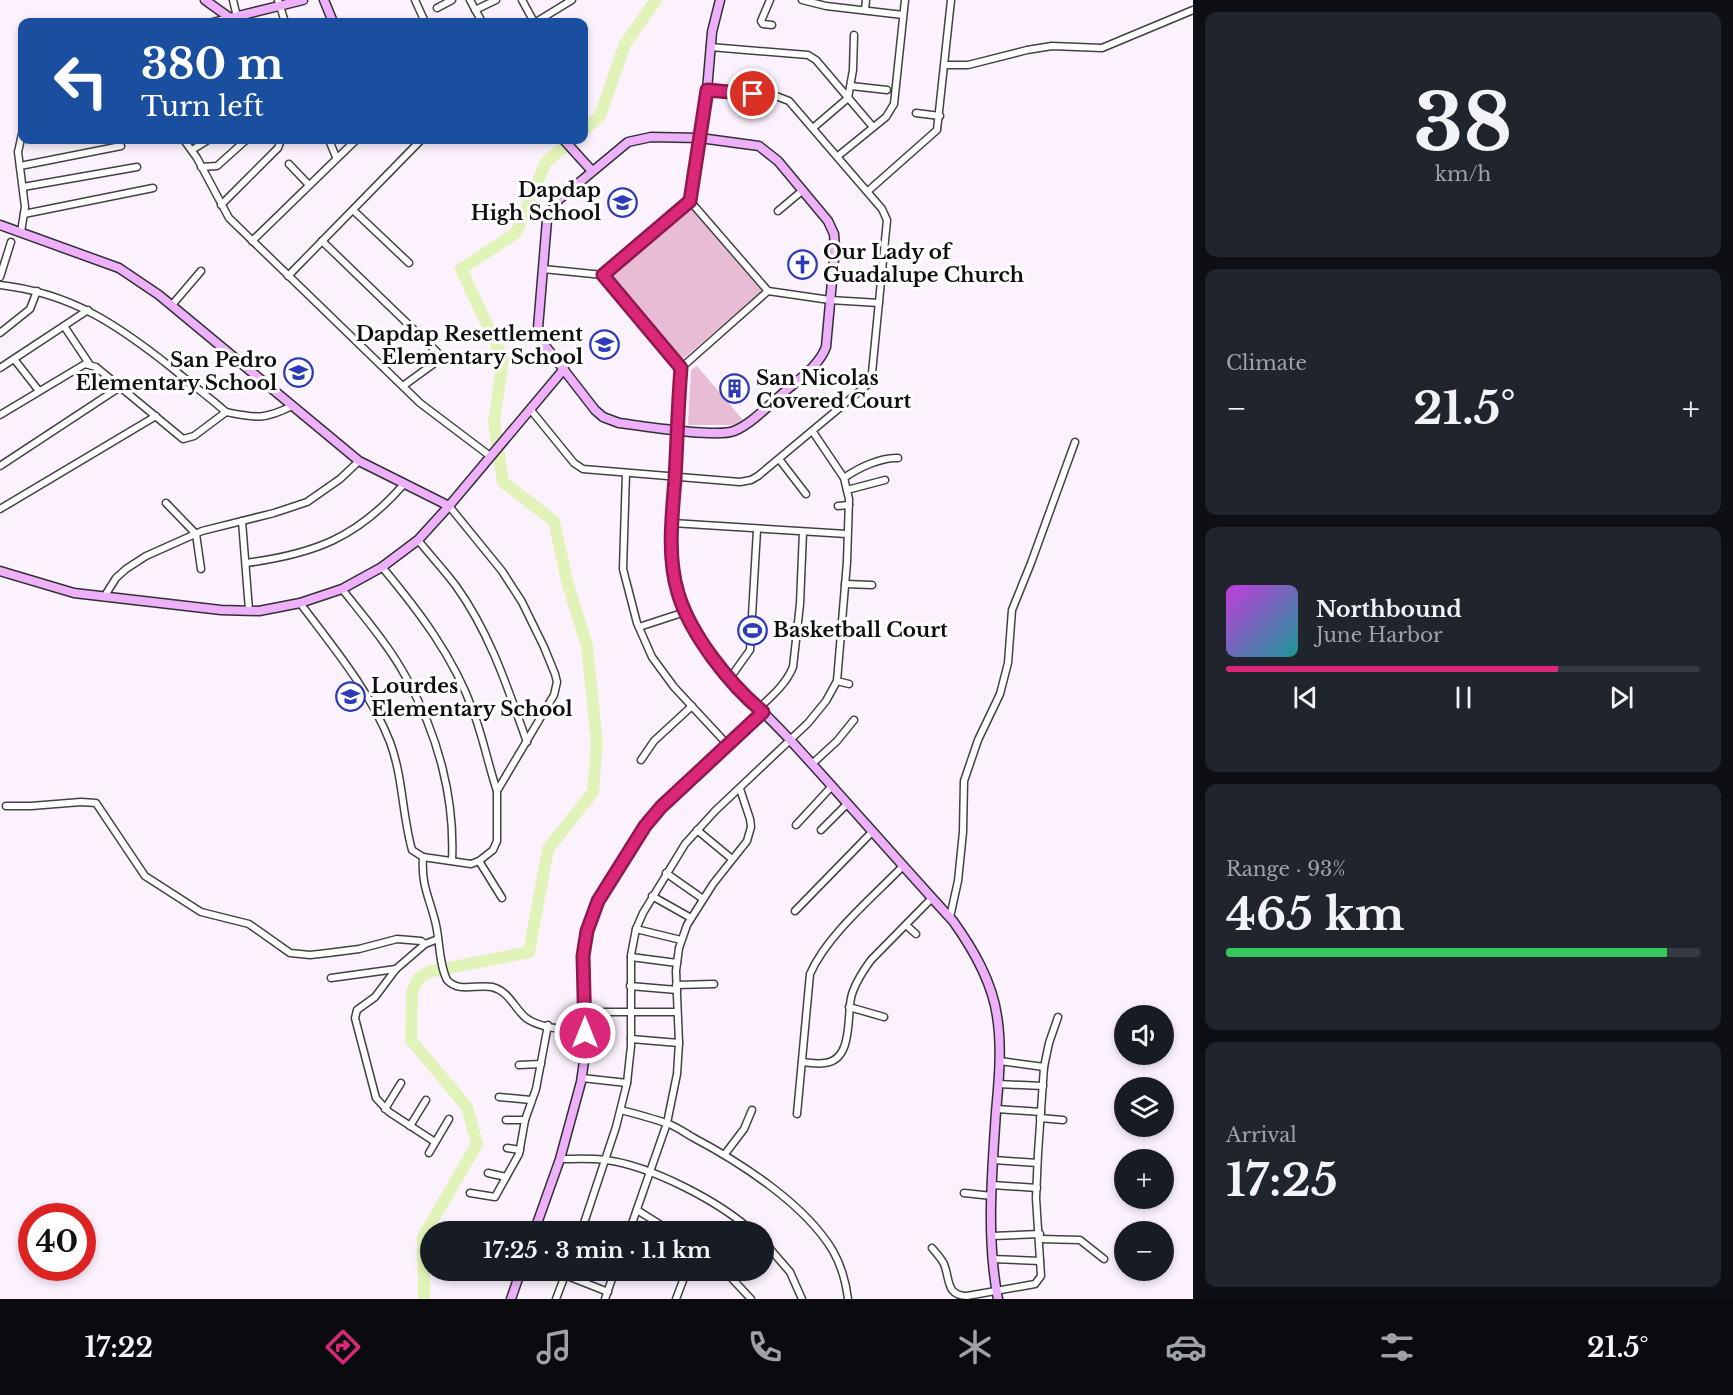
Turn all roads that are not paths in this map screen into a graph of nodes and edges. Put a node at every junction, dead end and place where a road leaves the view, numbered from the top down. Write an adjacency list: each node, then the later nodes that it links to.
1 (205, 0): 23 (street)
2 (233, 0): 24 (street)
3 (303, 0): 17 (street)
4 (324, 0): 27 (street)
5 (415, 0): 28 (street)
6 (452, 0): 18 (street)
7 (470, 0): 20 (street)
8 (496, 0): 20 (street)
9 (522, 0): 30 (street)
10 (572, 0): 31 (street)
11 (720, 0): 34 (street)
12 (770, 0): 32 (street)
13 (802, 0): 21 (street)
14 (866, 0): 21 (street)
15 (905, 0): 22 (street)
16 (951, 0): 35 (street)
17 (278, 3): 25 (street); 26 (street)
18 (437, 8)
19 (1193, 9): 35 (street)
20 (475, 10): 29 (street)
21 (865, 10): 22 (street)
22 (903, 15): 42 (street)
23 (232, 18)
24 (234, 18)
25 (237, 18)
26 (284, 18)
27 (330, 18)
28 (423, 18)
29 (480, 18)
30 (533, 18)
31 (542, 18)
32 (772, 25)
33 (854, 35): 36 (street)
34 (710, 47): 37 (street); 39 (street)
35 (945, 65): 41 (street)
36 (851, 86): 38 (street); 39 (street)
37 (707, 90): 43 (street); 44 (street)
38 (887, 90)
39 (848, 98): 42 (street); 43 (street)
40 (916, 113): 41 (street)
41 (940, 116): 67 (street)
42 (873, 127): 56 (street)
43 (813, 128): 56 (street)
44 (700, 138): 62 (street); 66 (street); 68 (street)
45 (20, 144): 59 (street)
46 (187, 144): 55 (street)
47 (202, 144): 55 (street)
48 (242, 144): 60 (street)
49 (280, 144): 69 (street)
50 (331, 144): 57 (street)
51 (351, 144): 57 (street)
52 (417, 144): 70 (street)
53 (568, 144): 62 (street)
54 (121, 146): 59 (street)
55 (192, 150): 60 (street)
56 (838, 156): 67 (street)
57 (336, 157): 63 (street)
58 (289, 164): 63 (street)
59 (20, 166): 64 (street)
60 (201, 166): 69 (street)
61 (137, 167): 64 (street)
62 (592, 171): 79 (street)
63 (309, 185): 75 (street)
64 (24, 187): 72 (street)
65 (153, 188): 72 (street)
66 (803, 190): 71 (street); 87 (street)
67 (868, 191): 88 (street)
68 (690, 201): 81 (street); 86 (street)
69 (221, 205): 75 (street)
70 (353, 210): 76 (street); 78 (street)
71 (778, 211)
72 (24, 214): 74 (street)
73 (0, 225): 74 (street)
74 (21, 232): 89 (street)
75 (252, 241): 82 (street)
76 (322, 241): 82 (street); 98 (street)
77 (11, 242): 83 (street)
78 (409, 263)
79 (543, 269): 81 (street); 97 (street)
80 (201, 271): 89 (street)
81 (603, 275): 96 (street)
82 (288, 276): 98 (street)
83 (0, 278)
84 (0, 285): 85 (street)
85 (37, 291): 90 (street); 92 (street)
86 (768, 291): 87 (street); 96 (street)
87 (830, 300): 88 (street); 106 (street)
88 (879, 303): 107 (street)
89 (172, 305): 101 (street)
90 (88, 310): 91 (street); 103 (street)
91 (64, 326): 93 (street); 94 (street)
92 (0, 333)
93 (14, 359): 95 (street); 100 (street)
94 (90, 365): 99 (street); 100 (street)
95 (0, 368)
96 (681, 368): 106 (street)
97 (564, 369): 102 (street); 106 (street)
98 (403, 386): 109 (street)
99 (120, 387): 105 (street); 113 (street)
100 (39, 391): 104 (street)
101 (292, 406): 103 (street); 112 (street)
102 (530, 409): 109 (street); 114 (street)
103 (226, 412): 105 (street)
104 (0, 415)
105 (156, 416): 125 (street)
106 (676, 429): 115 (street)
107 (813, 432): 111 (street); 116 (street)
108 (1075, 442): 176 (street)
109 (492, 454): 122 (street)
110 (898, 458): 116 (street)
111 (778, 459): 115 (street); 120 (street)
112 (359, 460): 118 (street); 126 (street)
113 (0, 466)
114 (626, 472): 115 (street); 144 (street)
115 (675, 477): 127 (street)
116 (844, 478): 119 (street)
117 (885, 480): 119 (street)
118 (404, 484): 122 (street); 133 (street)
119 (847, 490): 124 (street)
120 (806, 494)
121 (166, 502): 130 (street)
122 (449, 506): 132 (street); 152 (street)
123 (838, 506): 124 (street)
124 (849, 506): 131 (street)
125 (0, 509)
126 (242, 521): 130 (street); 133 (street)
127 (672, 523): 128 (street); 143 (street)
128 (757, 530): 129 (street); 145 (street)
129 (803, 532): 131 (street); 149 (street)
130 (195, 534): 135 (street); 140 (street)
131 (847, 534): 137 (street)
132 (418, 540): 134 (street); 152 (street)
133 (246, 563): 142 (street)
134 (382, 567): 139 (street); 158 (street)
135 (201, 569)
136 (0, 571): 140 (street)
137 (845, 584): 138 (street); 146 (street)
138 (872, 585)
139 (342, 589): 141 (street); 167 (street)
140 (104, 597): 142 (street)
141 (300, 603): 142 (street); 165 (street)
142 (249, 610)
143 (685, 612): 144 (street); 145 (street)
144 (639, 627): 148 (street)
145 (730, 678): 149 (street)
146 (837, 681): 147 (street); 151 (street)
147 (849, 684)
148 (692, 706): 153 (street); 154 (street)
149 (761, 710): 151 (street); 153 (street)
150 (855, 720): 155 (street)
151 (791, 741): 155 (street); 157 (street)
152 (527, 742): 158 (street)
153 (727, 744): 192 (street)
154 (641, 760)
155 (812, 764): 156 (street)
156 (831, 786): 159 (street); 161 (street)
157 (740, 789): 162 (street); 166 (street)
158 (497, 791): 168 (street)
159 (847, 804): 163 (street); 164 (street)
160 (6, 806): 183 (street)
161 (796, 825)
162 (698, 830): 166 (street); 170 (street)
163 (821, 830)
164 (872, 832): 169 (street); 175 (street)
165 (423, 857): 167 (street); 181 (street)
166 (732, 859): 174 (street)
167 (452, 861): 168 (street)
168 (480, 861): 172 (street)
169 (903, 866): 173 (street); 202 (street)
170 (666, 873): 171 (street); 174 (street)
171 (652, 896): 177 (street); 179 (street)
172 (502, 898)
173 (932, 898): 176 (street); 178 (street)
174 (703, 899): 177 (street)
175 (795, 911)
176 (950, 917): 201 (street)
177 (692, 918): 182 (street)
178 (906, 925): 180 (street); 191 (street)
179 (636, 929): 182 (street); 184 (street)
180 (916, 934)
181 (438, 939): 183 (street); 197 (street)
182 (681, 940): 185 (street)
183 (425, 944): 186 (street)
184 (631, 957): 185 (street); 189 (street)
185 (677, 963): 190 (street)
186 (396, 969): 187 (street); 214 (street)
187 (331, 978)
188 (714, 984): 190 (street)
189 (630, 986): 190 (street); 194 (street)
190 (677, 987): 193 (street)
191 (849, 1007): 195 (street); 202 (street)
192 (585, 1012): 194 (street); 198 (street)
193 (677, 1012): 194 (street); 200 (street)
194 (631, 1013): 199 (street)
195 (884, 1017)
196 (1058, 1017): 205 (street)
197 (548, 1025): 198 (street); 203 (street)
198 (585, 1033): 206 (street)
199 (631, 1040): 200 (street); 208 (street)
200 (679, 1043): 224 (street)
201 (1000, 1061): 205 (street); 209 (street)
202 (802, 1062): 218 (street)
203 (541, 1064): 204 (street); 213 (street)
204 (519, 1065)
205 (1044, 1067): 210 (street)
206 (582, 1077): 208 (street); 231 (street)
207 (401, 1083): 214 (street)
208 (627, 1083): 216 (street)
209 (998, 1083): 210 (street); 215 (street)
210 (1043, 1086): 219 (street)
211 (499, 1097): 213 (street)
212 (426, 1100): 225 (street)
213 (531, 1100): 222 (street)
214 (385, 1109): 225 (street)
215 (997, 1109): 219 (street); 233 (street)
216 (621, 1110): 224 (street); 232 (street)
217 (752, 1110): 230 (street)
218 (798, 1114)
219 (1041, 1115): 223 (street); 234 (street)
220 (449, 1119): 226 (street)
221 (506, 1120): 222 (street)
222 (525, 1120): 228 (street)
223 (1063, 1120)
224 (667, 1123): 230 (street); 235 (street)
225 (410, 1126): 226 (street)
226 (435, 1142): 229 (street)
227 (507, 1148): 228 (street)
228 (520, 1150): 237 (street)
229 (429, 1153)
230 (724, 1154): 271 (street)
231 (560, 1159): 232 (street); 244 (street)
232 (606, 1160): 235 (street); 245 (street)
233 (994, 1160): 234 (street); 238 (street)
234 (1037, 1163): 239 (street)
235 (651, 1171): 243 (street); 248 (street)
236 (488, 1173): 237 (street)
237 (506, 1177): 240 (street)
238 (992, 1185): 239 (street); 242 (street)
239 (1036, 1188): 250 (street)
240 (470, 1193)
241 (964, 1193): 242 (street)
242 (992, 1196): 249 (street)
243 (637, 1210): 246 (street); 247 (street)
244 (538, 1221)
245 (585, 1221)
246 (633, 1221)
247 (654, 1221)
248 (739, 1221)
249 (992, 1236): 250 (street); 253 (street)
250 (1040, 1237): 254 (street); 255 (street)
251 (932, 1248): 264 (street)
252 (774, 1254): 270 (street)
253 (993, 1259): 255 (street); 263 (street)
254 (1104, 1259)
255 (1040, 1261): 263 (street)
256 (517, 1281): 265 (street)
257 (563, 1281): 266 (street)
258 (584, 1281): 262 (street)
259 (612, 1281): 262 (street)
260 (683, 1281): 268 (street)
261 (734, 1281): 269 (street)
262 (608, 1292): 267 (street)
263 (997, 1295): 264 (street)
264 (986, 1296)
265 (511, 1299)
266 (556, 1299)
267 (605, 1299)
268 (676, 1299)
269 (751, 1299)
270 (802, 1299)
271 (848, 1299)

